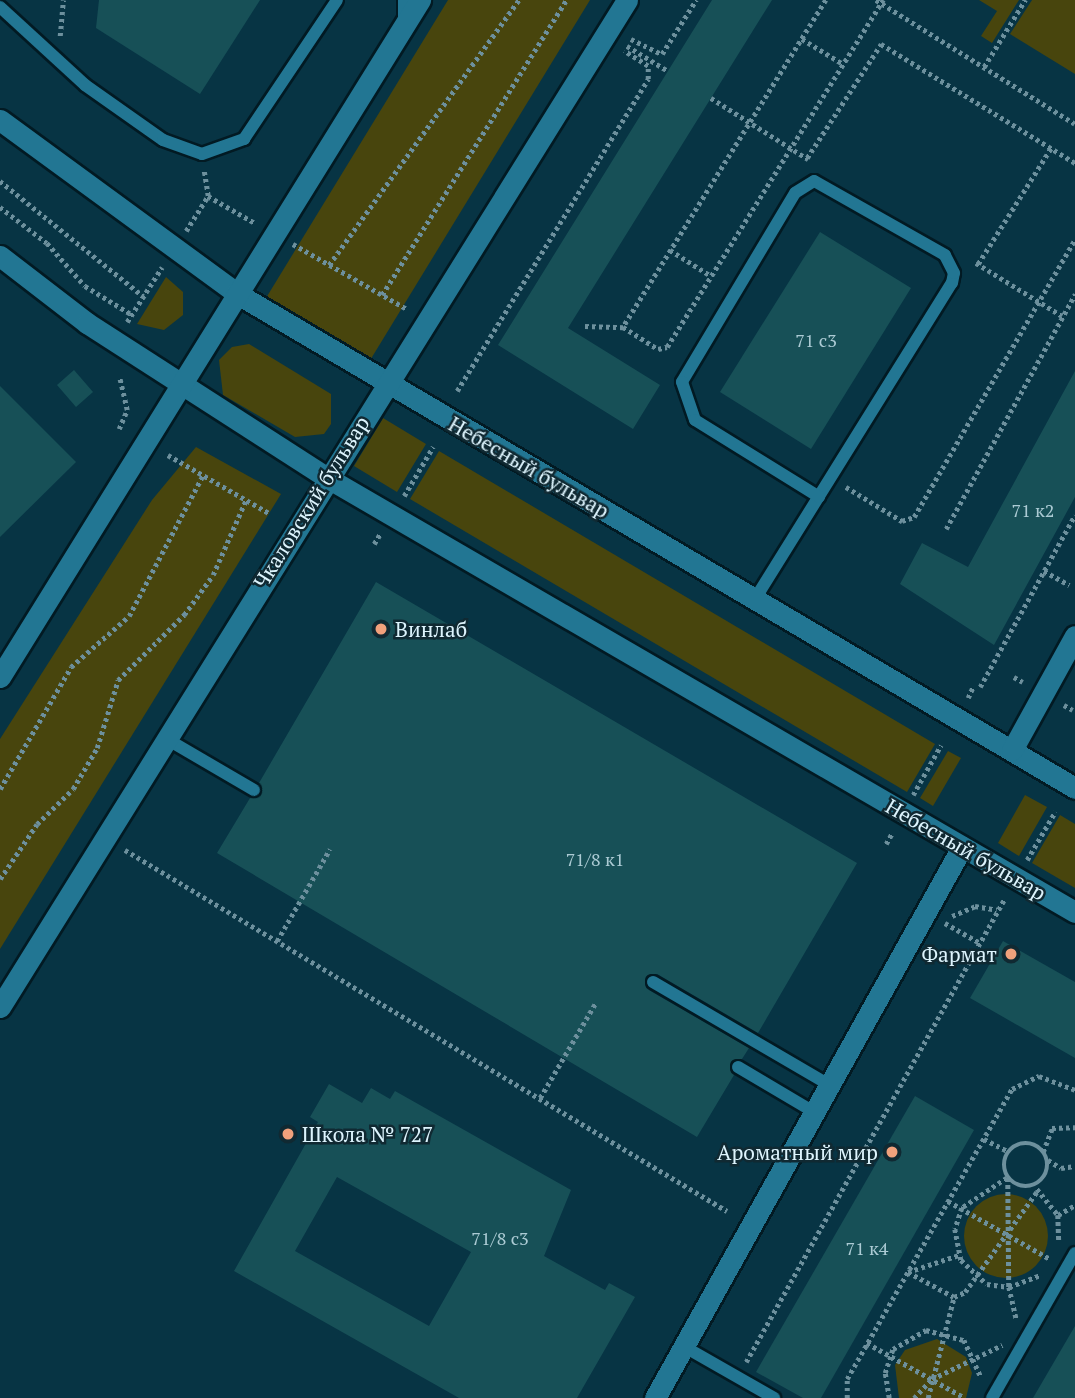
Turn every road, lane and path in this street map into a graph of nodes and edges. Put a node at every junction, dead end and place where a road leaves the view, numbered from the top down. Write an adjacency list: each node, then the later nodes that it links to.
1 (63, 0): 16 (path)
2 (337, 0): 16 (lane)
3 (404, 0): 13 (lane)
4 (420, 0): 13 (street)
5 (519, 0): 38 (path)
6 (565, 0): 42 (path)
7 (627, 0): 49 (street, Чкаловский бульвар)
8 (696, 0): 14 (path)
9 (826, 0): 15 (path)
10 (1025, 0): 18 (path)
11 (880, 1): 17 (path); 18 (path)
12 (0, 7): 16 (lane)
13 (404, 27): 32 (street)
14 (631, 39)
15 (802, 39): 17 (path); 22 (path)
16 (57, 61)
17 (843, 64): 24 (path)
18 (984, 67): 23 (path)
19 (667, 71): 55 (path)
20 (710, 98): 22 (path)
21 (0, 120): 40 (street, Небесный бульвар)
22 (750, 122): 24 (path); 34 (path)
23 (1075, 124)
24 (791, 148): 26 (path); 39 (path)
25 (1051, 148): 26 (path); 27 (path); 37 (path)
26 (807, 158): 29 (path)
27 (1075, 163)
28 (0, 181): 43 (path)
29 (814, 181): 36 (lane); 63 (lane)
30 (208, 197): 32 (path)
31 (0, 207): 47 (path)
32 (273, 233): 38 (path); 40 (street)
33 (1075, 239): 44 (path)
34 (670, 250): 39 (path); 51 (path)
35 (0, 256): 53 (street, Небесный бульвар)
36 (951, 264): 37 (path); 61 (lane)
37 (978, 264): 44 (path)
38 (329, 265): 42 (path)
39 (711, 276): 51 (path)
40 (236, 293): 53 (street); 54 (street, Небесный бульвар)
41 (1075, 294): 45 (path)
42 (382, 295): 49 (path)
43 (144, 296)
44 (1039, 302): 48 (path); 61 (path)
45 (1069, 304): 46 (path); 48 (path)
46 (1075, 308)
47 (131, 314)
48 (1062, 316): 67 (path)
49 (428, 322): 54 (street, Чкаловский бульвар)
50 (585, 326): 51 (path)
51 (623, 327)
52 (120, 379): 56 (path)
53 (181, 384): 60 (street, Небесный бульвар); 74 (street)
54 (385, 384): 60 (street, Чкаловский бульвар); 72 (street, Небесный бульвар)
55 (457, 391)
56 (119, 429)
57 (433, 447): 62 (path)
58 (168, 455): 59 (path)
59 (203, 475): 64 (path); 84 (path)
60 (326, 477): 80 (street, Чкаловский бульвар); 90 (street, Небесный бульвар)
61 (831, 477): 63 (lane)
62 (404, 496)
63 (819, 497): 72 (lane)
64 (246, 500): 65 (path); 94 (path)
65 (269, 513)
66 (1075, 515): 70 (path)
67 (946, 529)
68 (381, 533): 69 (path)
69 (374, 544)
70 (1044, 571): 71 (path); 77 (path)
71 (1069, 585)
72 (755, 600): 82 (street, Небесный бульвар)
73 (1075, 636): 82 (street)
74 (0, 677)
75 (1014, 677): 76 (path)
76 (1023, 682)
77 (980, 687)
78 (1064, 705): 79 (path)
79 (1073, 710)
80 (165, 738): 85 (lane); 102 (street, Чкаловский бульвар)
81 (941, 745): 86 (path)
82 (1012, 750): 83 (street, Небесный бульвар)
83 (1075, 788)
84 (0, 789)
85 (254, 790)
86 (913, 796)
87 (1055, 812): 93 (path)
88 (892, 833): 89 (path)
89 (886, 844)
90 (962, 847): 97 (street, Небесный бульвар); 104 (street)
91 (330, 849): 98 (path)
92 (125, 850): 98 (path)
93 (1027, 860)
94 (0, 879)
95 (1005, 898): 96 (path)
96 (998, 911): 99 (path); 99 (path)
97 (1075, 912)
98 (277, 941): 106 (path)
99 (979, 943): 135 (path)
100 (653, 982): 104 (lane)
101 (596, 1002): 106 (path)
102 (0, 1007)
103 (738, 1067): 107 (lane)
104 (829, 1085): 107 (street)
105 (1075, 1090): 109 (path)
106 (540, 1098): 119 (path)
107 (814, 1112): 132 (street)
108 (1075, 1127): 111 (path)
109 (984, 1139): 110 (path); 116 (path)
110 (1009, 1152): 111 (path); 114 (path)
111 (1043, 1152): 112 (path)
112 (1047, 1159): 113 (path); 115 (path)
113 (1075, 1166)
114 (1008, 1178): 115 (path); 118 (path); 121 (path)
115 (1036, 1188): 120 (path); 121 (path)
116 (948, 1201): 118 (path); 125 (path)
117 (1075, 1205): 120 (path)
118 (961, 1208): 121 (path); 123 (path)
119 (727, 1210)
120 (1058, 1215): 124 (path)
121 (1008, 1234): 124 (path); 126 (path); 127 (path)
122 (1075, 1253): 130 (lane)
123 (959, 1255): 125 (path); 126 (path)
124 (1055, 1261): 127 (path)
125 (908, 1272): 128 (path); 131 (path)
126 (978, 1279): 127 (path); 128 (path)
127 (1009, 1287): 130 (path)
128 (954, 1297): 129 (path)
129 (948, 1331): 133 (path); 134 (path); 136 (path)
130 (1024, 1342): 134 (path); 145 (lane)
131 (867, 1343): 133 (path); 140 (path)
132 (683, 1346): 135 (lane); 138 (street)
133 (890, 1355): 136 (path); 141 (path)
134 (975, 1355): 136 (path); 137 (path)
135 (738, 1378): 139 (lane)
136 (932, 1379): 142 (path); 143 (path); 144 (path)
137 (979, 1390)
138 (655, 1398)
139 (774, 1398)
140 (847, 1398)
141 (889, 1398)
142 (914, 1398)
143 (928, 1398)
144 (965, 1398)
145 (992, 1398)

